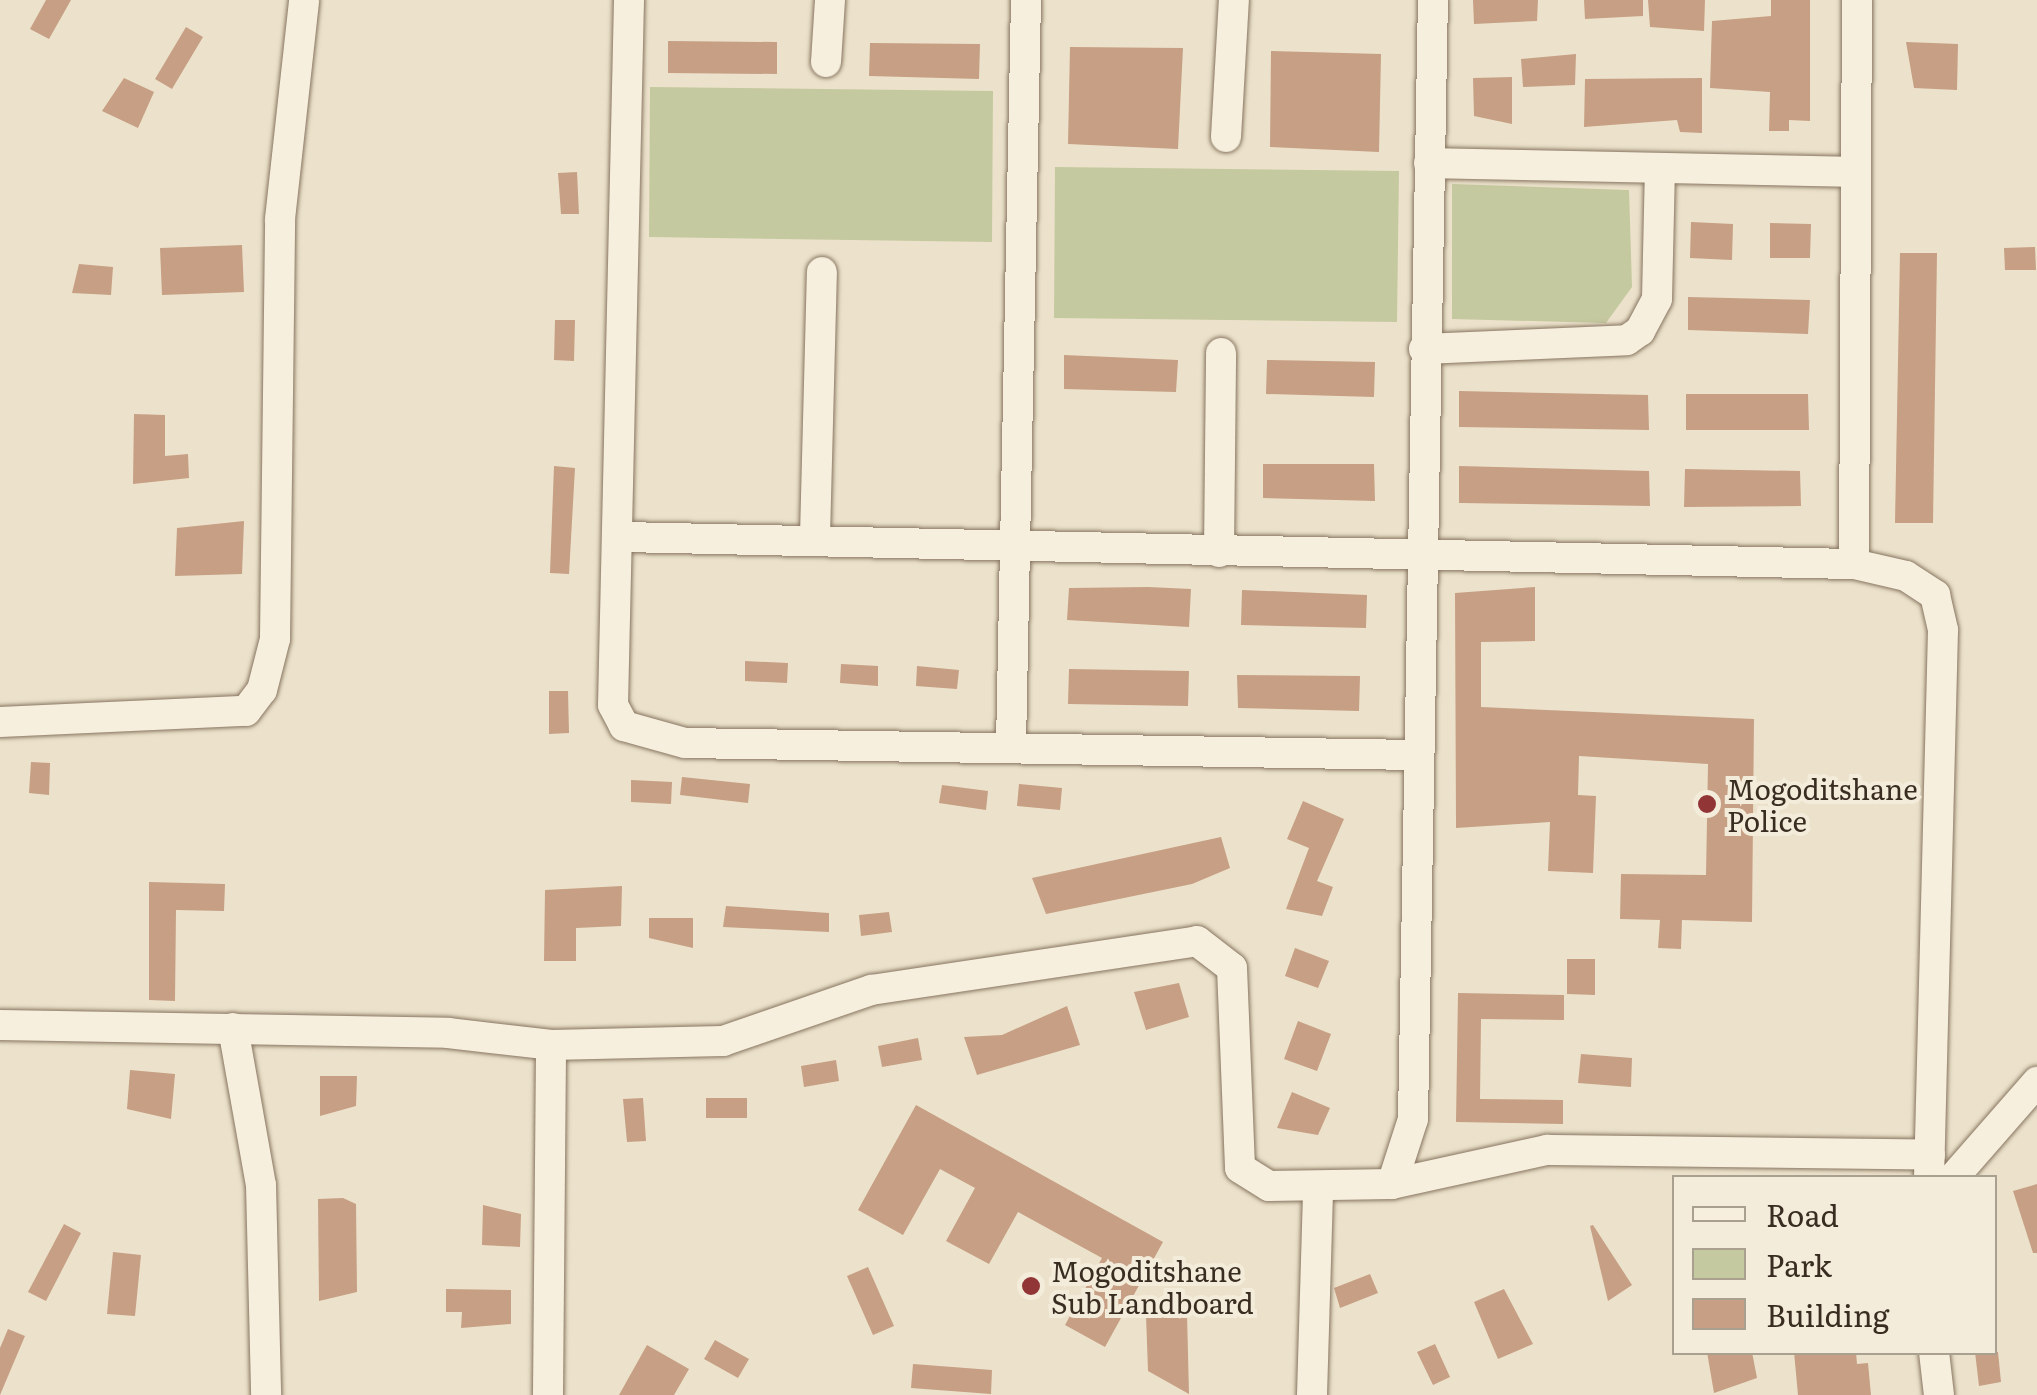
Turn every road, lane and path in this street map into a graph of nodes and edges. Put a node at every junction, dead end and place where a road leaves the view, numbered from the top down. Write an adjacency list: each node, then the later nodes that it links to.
1 (304, 0): 22 (street)
2 (628, 0): 17 (street)
3 (830, 0): 8 (street)
4 (1026, 0): 18 (street)
5 (1234, 0): 9 (street)
6 (1433, 0): 10 (street)
7 (1857, 0): 12 (street)
8 (826, 62)
9 (1226, 137)
10 (1429, 164): 11 (street); 14 (street)
11 (1660, 168): 12 (street); 14 (street)
12 (1856, 172): 21 (street)
13 (822, 272): 16 (street)
14 (1424, 349): 20 (street)
15 (1220, 352): 19 (street)
16 (815, 536): 17 (street); 18 (street)
17 (623, 537): 23 (street)
18 (1019, 547): 19 (street); 23 (street)
19 (1219, 552): 20 (street)
20 (1420, 555): 21 (street); 24 (street)
21 (1854, 564): 29 (street)
22 (0, 722)
23 (1011, 746): 24 (street)
24 (1416, 755): 31 (street)
25 (0, 1025): 26 (street)
26 (234, 1028): 27 (street); 34 (street)
27 (551, 1045): 32 (street); 35 (street)
28 (2037, 1082): 30 (street)
29 (1930, 1166): 31 (street)
30 (1956, 1175)
31 (1392, 1184): 32 (street)
32 (1318, 1187): 36 (street)
33 (1934, 1355): 37 (street)
34 (266, 1395)
35 (548, 1395)
36 (1312, 1395)
37 (1939, 1395)

